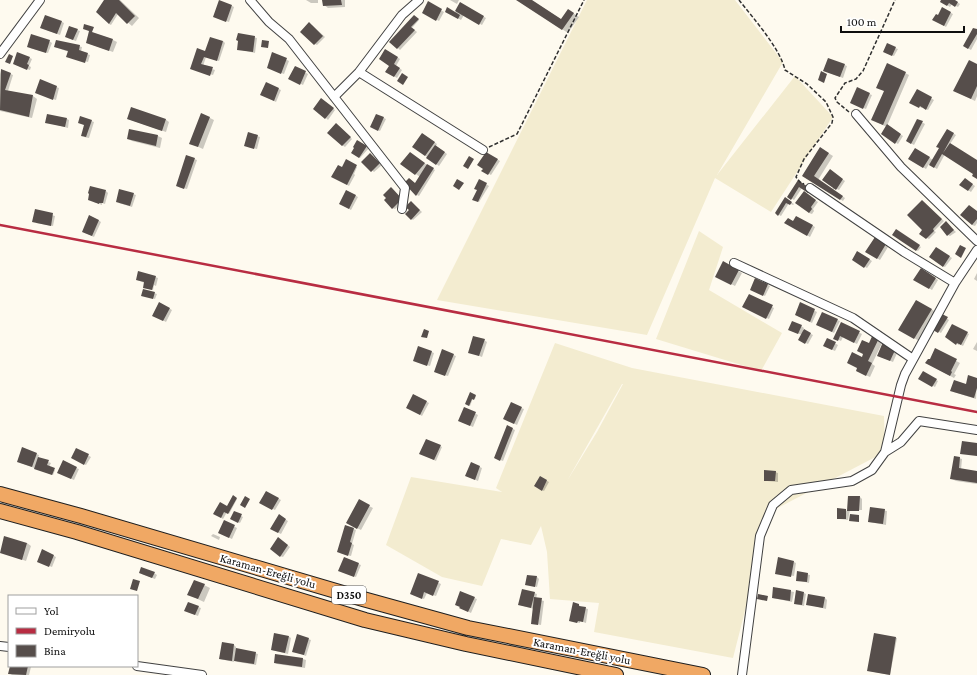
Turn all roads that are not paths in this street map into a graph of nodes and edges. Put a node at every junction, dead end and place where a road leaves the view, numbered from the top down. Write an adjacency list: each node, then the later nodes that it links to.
1 (40, 0): 4 (street)
2 (250, 0): 6 (street)
3 (419, 0): 5 (street)
4 (0, 54)
5 (359, 72): 6 (street); 8 (street)
6 (334, 97): 10 (street)
7 (856, 114): 11 (street)
8 (483, 150)
9 (810, 188): 14 (street)
10 (402, 209)
11 (977, 241)
12 (977, 250): 14 (street)
13 (734, 263): 15 (street)
14 (955, 282): 15 (street)
15 (913, 359): 17 (street)
16 (977, 430): 17 (street)
17 (885, 452): 24 (street)
18 (0, 494): 23 (highway, Karaman-Ereğli yolu / D350)
19 (0, 511): 22 (highway, Karaman-Ereğli yolu / D350)
20 (138, 666): 21 (street)
21 (202, 675)
22 (616, 675)
23 (703, 675)
24 (742, 675)

